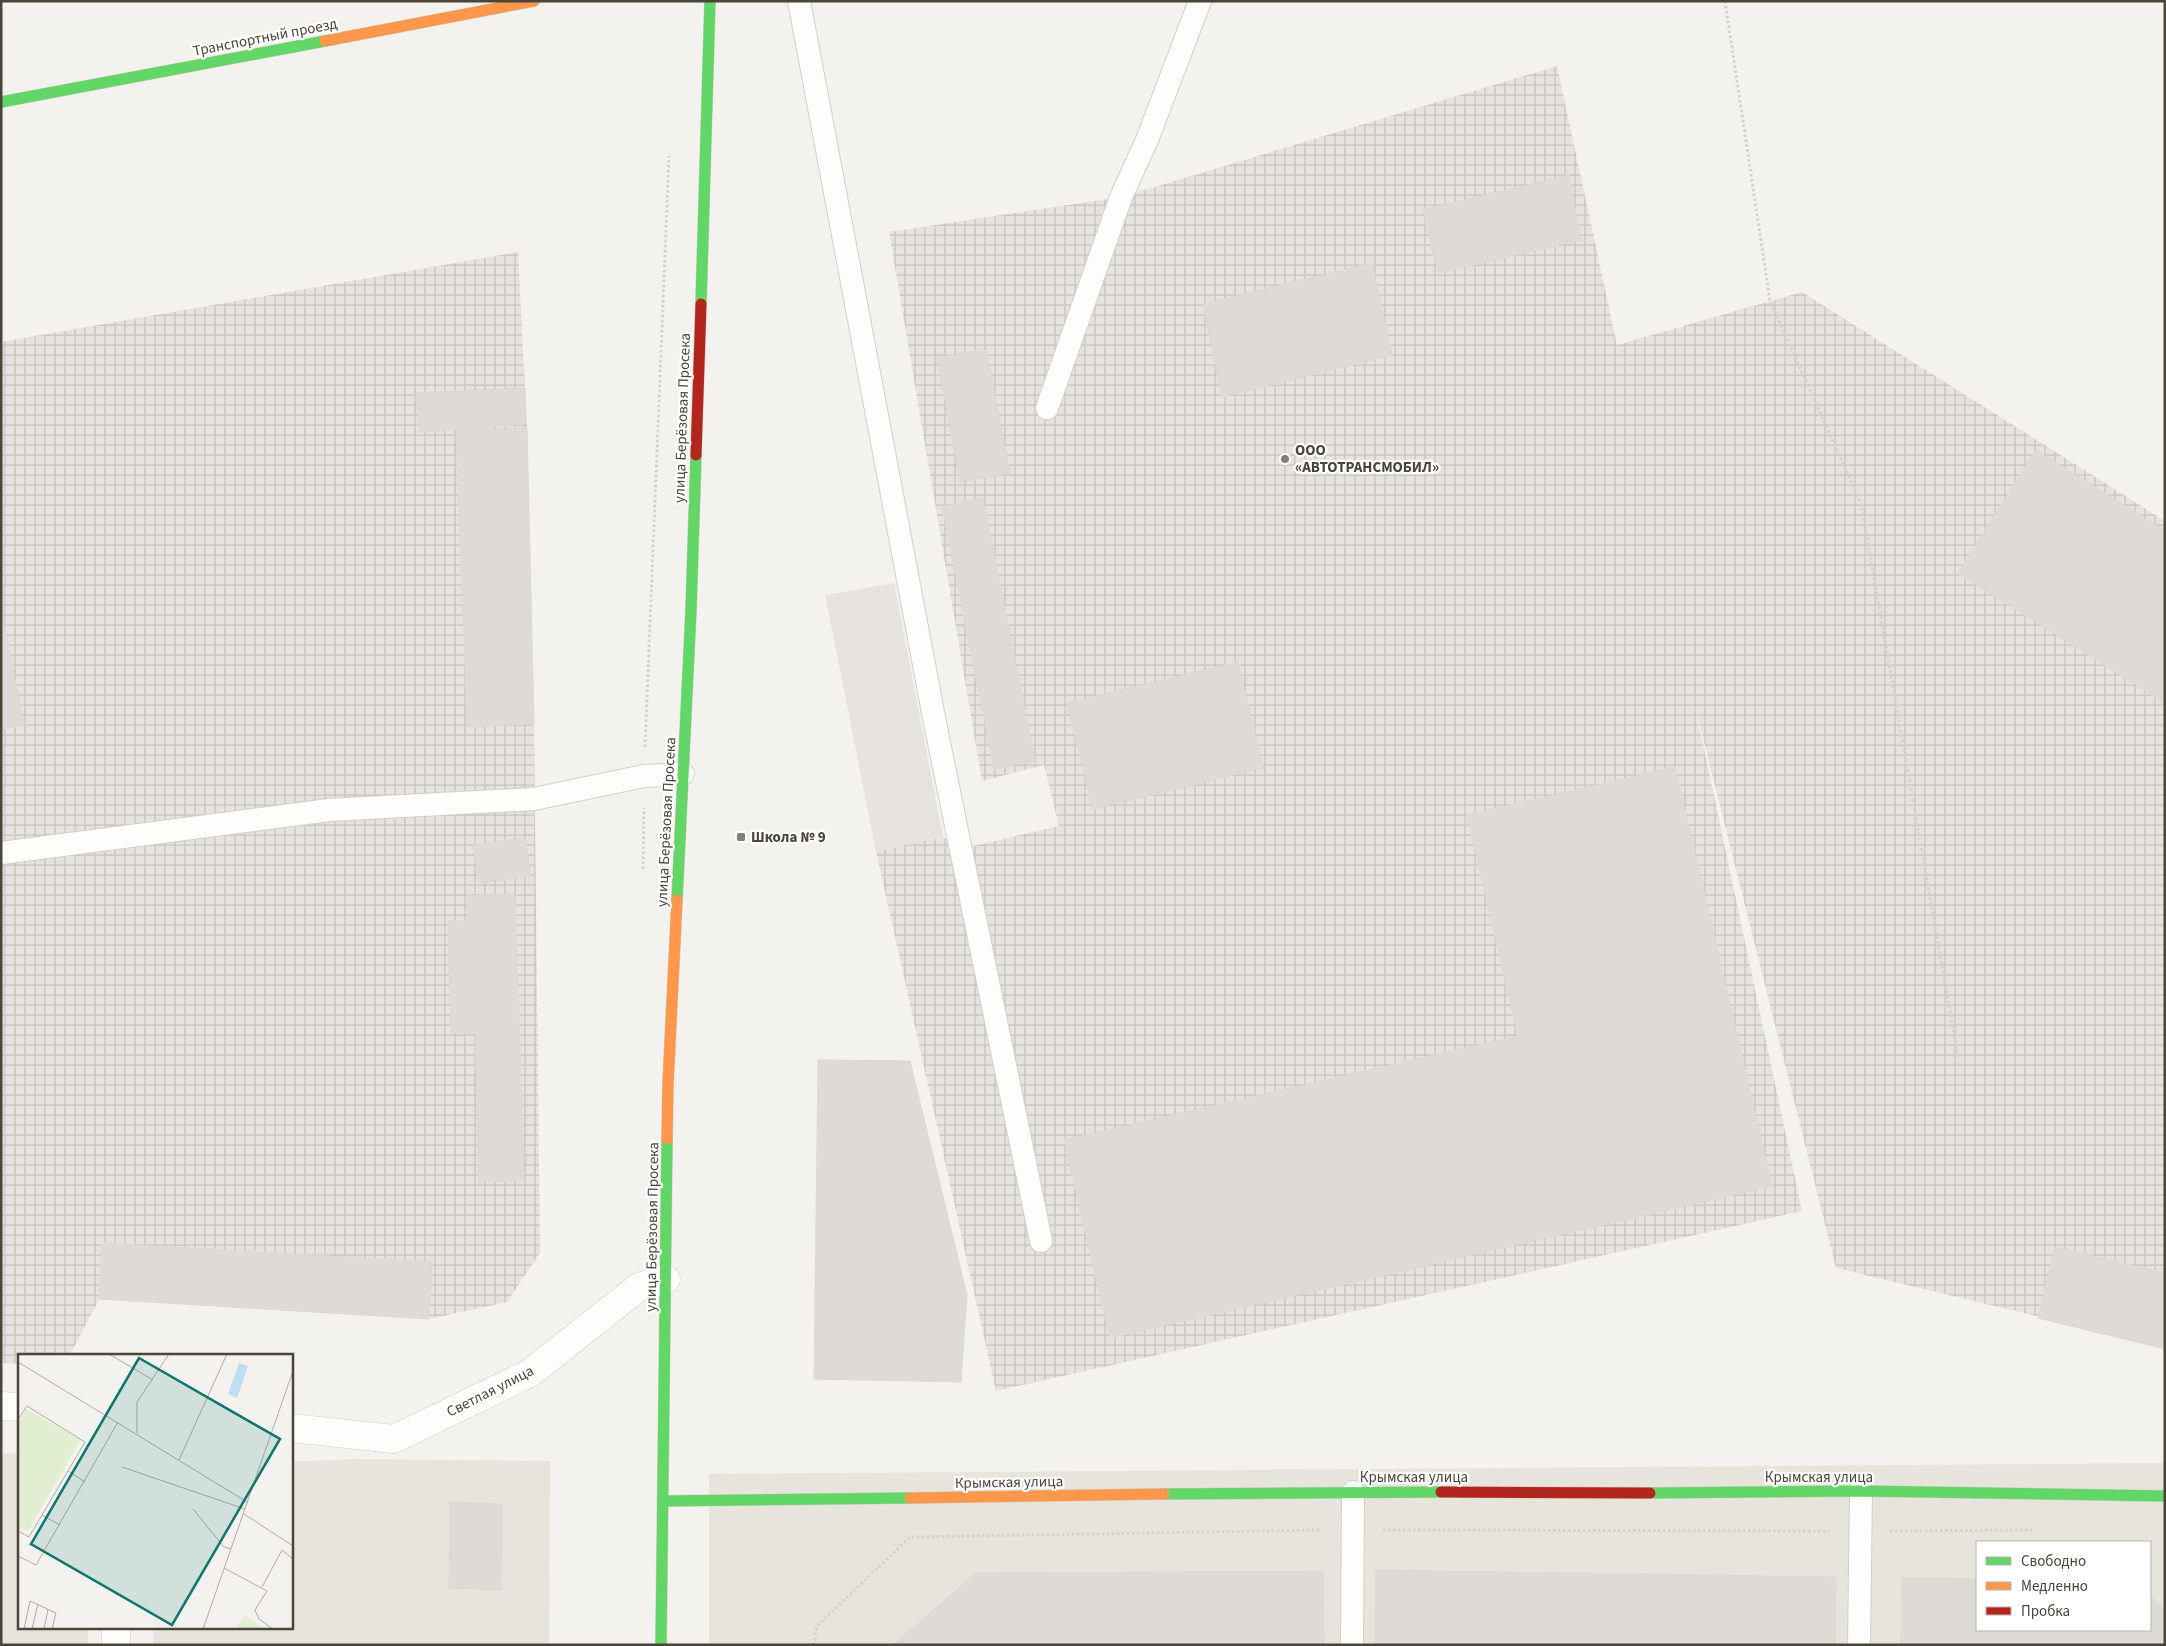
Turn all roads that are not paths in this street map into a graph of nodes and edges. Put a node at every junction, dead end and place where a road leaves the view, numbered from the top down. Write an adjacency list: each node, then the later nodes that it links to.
1 (534, 1): 5 (street, Транспортный проезд)
2 (710, 1): 7 (street, улица Берёзовая Просека)
3 (799, 1): 9 (lane)
4 (1200, 1): 6 (lane)
5 (1, 102)
6 (1047, 408)
7 (683, 774): 8 (lane); 10 (street, улица Берёзовая Просека)
8 (1, 853)
9 (1041, 1241)
10 (666, 1279): 13 (street, Светлая улица); 17 (street, улица Берёзовая Просека)
11 (1, 1406): 12 (street)
12 (18, 1406)
13 (292, 1428)
14 (1861, 1491): 15 (street, Крымская улица); 16 (street, Крымская улица); 22 (lane)
15 (1353, 1492): 17 (street, Крымская улица); 21 (lane)
16 (2165, 1496)
17 (663, 1501): 20 (street, улица Берёзовая Просека)
18 (116, 1628): 19 (street)
19 (116, 1645)
20 (661, 1645)
21 (1352, 1645)
22 (1859, 1645)

